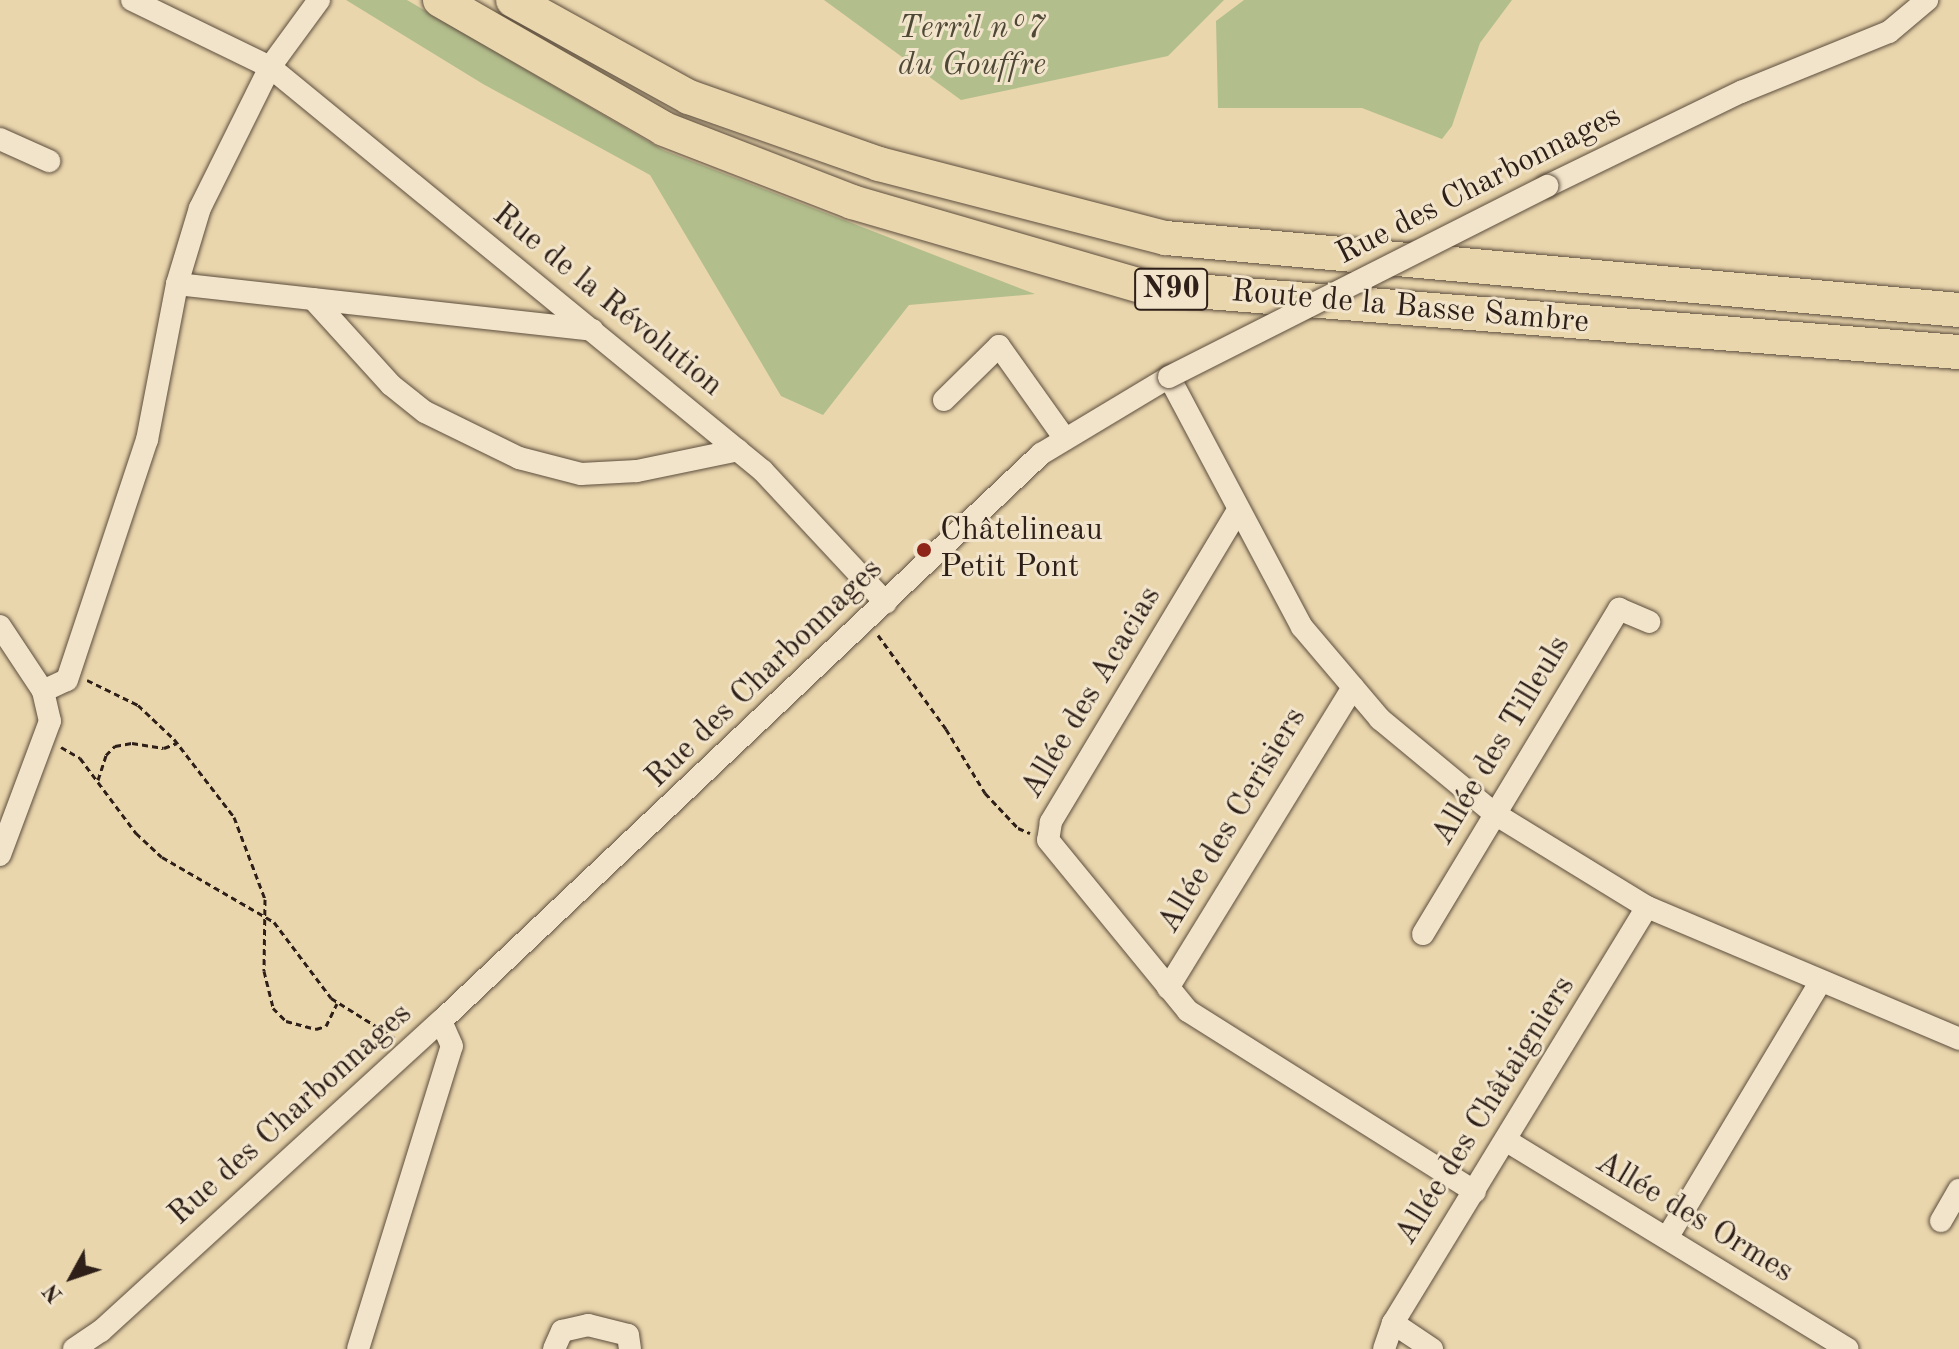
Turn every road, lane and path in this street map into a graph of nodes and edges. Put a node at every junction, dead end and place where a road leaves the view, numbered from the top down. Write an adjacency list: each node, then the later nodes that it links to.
1 (132, 0): 6 (street, Rue de la Révolution)
2 (319, 0): 6 (street)
3 (440, 0): 13 (highway, Route de la Basse Sambre / N90)
4 (513, 0): 11 (highway, Route de la Basse Sambre / N90)
5 (1927, 0): 14 (street, Rue des Charbonnages, bridge)
6 (270, 67): 9 (street); 12 (street, Rue de la Révolution)
7 (0, 139): 8 (street)
8 (49, 161)
9 (177, 284): 10 (street); 23 (street)
10 (313, 299): 12 (street); 17 (street)
11 (1959, 310)
12 (592, 330): 17 (street, Rue de la Révolution)
13 (1959, 352)
14 (1169, 377): 16 (street, Rue des Charbonnages); 18 (street)
15 (944, 400): 16 (street)
16 (1065, 439): 19 (street, Rue des Charbonnages)
17 (738, 450): 19 (street, Rue de la Révolution)
18 (1237, 512): 24 (street); 30 (street, Allée des Acacias)
19 (886, 603): 21 (street, Rue des Charbonnages)
20 (1649, 622): 29 (street, Allée des Tilleuls)
21 (868, 623): 30 (path); 38 (street, Rue des Charbonnages)
22 (0, 626): 25 (street)
23 (67, 680): 25 (street); 27 (path)
24 (1353, 687): 29 (street); 36 (street, Allée des Cerisiers)
25 (43, 691): 26 (street)
26 (43, 743): 28 (path); 31 (street)
27 (177, 743): 28 (path); 33 (path)
28 (98, 780): 33 (path)
29 (1495, 814): 32 (street); 34 (street, Allée des Tilleuls)
30 (1048, 840): 36 (street, Allée des Acacias)
31 (0, 855)
32 (1647, 907): 35 (street); 41 (street, Allée des Châtaigniers)
33 (268, 919): 37 (path); 37 (path)
34 (1423, 934)
35 (1820, 982): 39 (street); 45 (street)
36 (1168, 988): 43 (street, Allée des Acacias)
37 (337, 1003): 40 (path)
38 (441, 1021): 40 (street, Rue des Charbonnages); 48 (street)
39 (1959, 1039)
40 (413, 1046): 47 (street, Rue des Charbonnages)
41 (1507, 1141): 43 (street, Allée des Châtaigniers); 45 (street, Allée des Ormes)
42 (1959, 1190): 44 (street)
43 (1475, 1192): 46 (street, Allée des Châtaigniers)
44 (1941, 1221)
45 (1667, 1238): 53 (street, Allée des Ormes)
46 (1393, 1323): 51 (street, Allée des Châtaigniers); 52 (street)
47 (74, 1349)
48 (358, 1349)
49 (554, 1349): 50 (street)
50 (630, 1349)
51 (1384, 1349)
52 (1432, 1349)
53 (1848, 1349)

